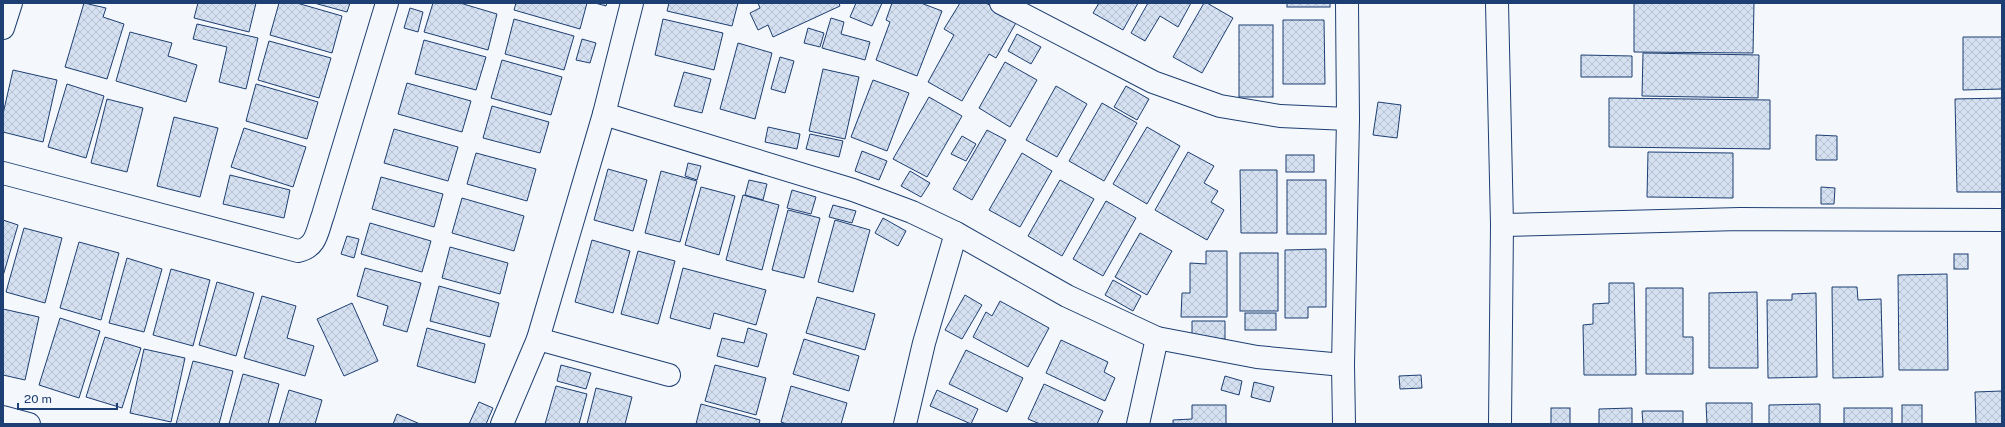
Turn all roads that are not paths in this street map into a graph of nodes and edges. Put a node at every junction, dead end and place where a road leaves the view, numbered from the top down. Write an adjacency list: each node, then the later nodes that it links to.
1 (11, 3): 7 (street)
2 (388, 3): 10 (street)
3 (632, 3): 8 (street)
4 (1001, 3): 9 (street)
5 (1347, 3): 9 (street)
6 (1497, 3): 12 (street)
7 (3, 28)
8 (604, 114): 13 (street); 15 (street)
9 (1348, 119): 16 (street)
10 (3, 173)
11 (2002, 220): 12 (street)
12 (1502, 225): 24 (street)
13 (956, 233): 14 (street); 21 (street)
14 (1157, 338): 16 (street); 22 (street)
15 (538, 339): 17 (street); 20 (street)
16 (1343, 365): 23 (street)
17 (669, 375)
18 (3, 416): 19 (street)
19 (29, 424)
20 (502, 424)
21 (905, 424)
22 (1138, 424)
23 (1344, 424)
24 (1500, 424)

